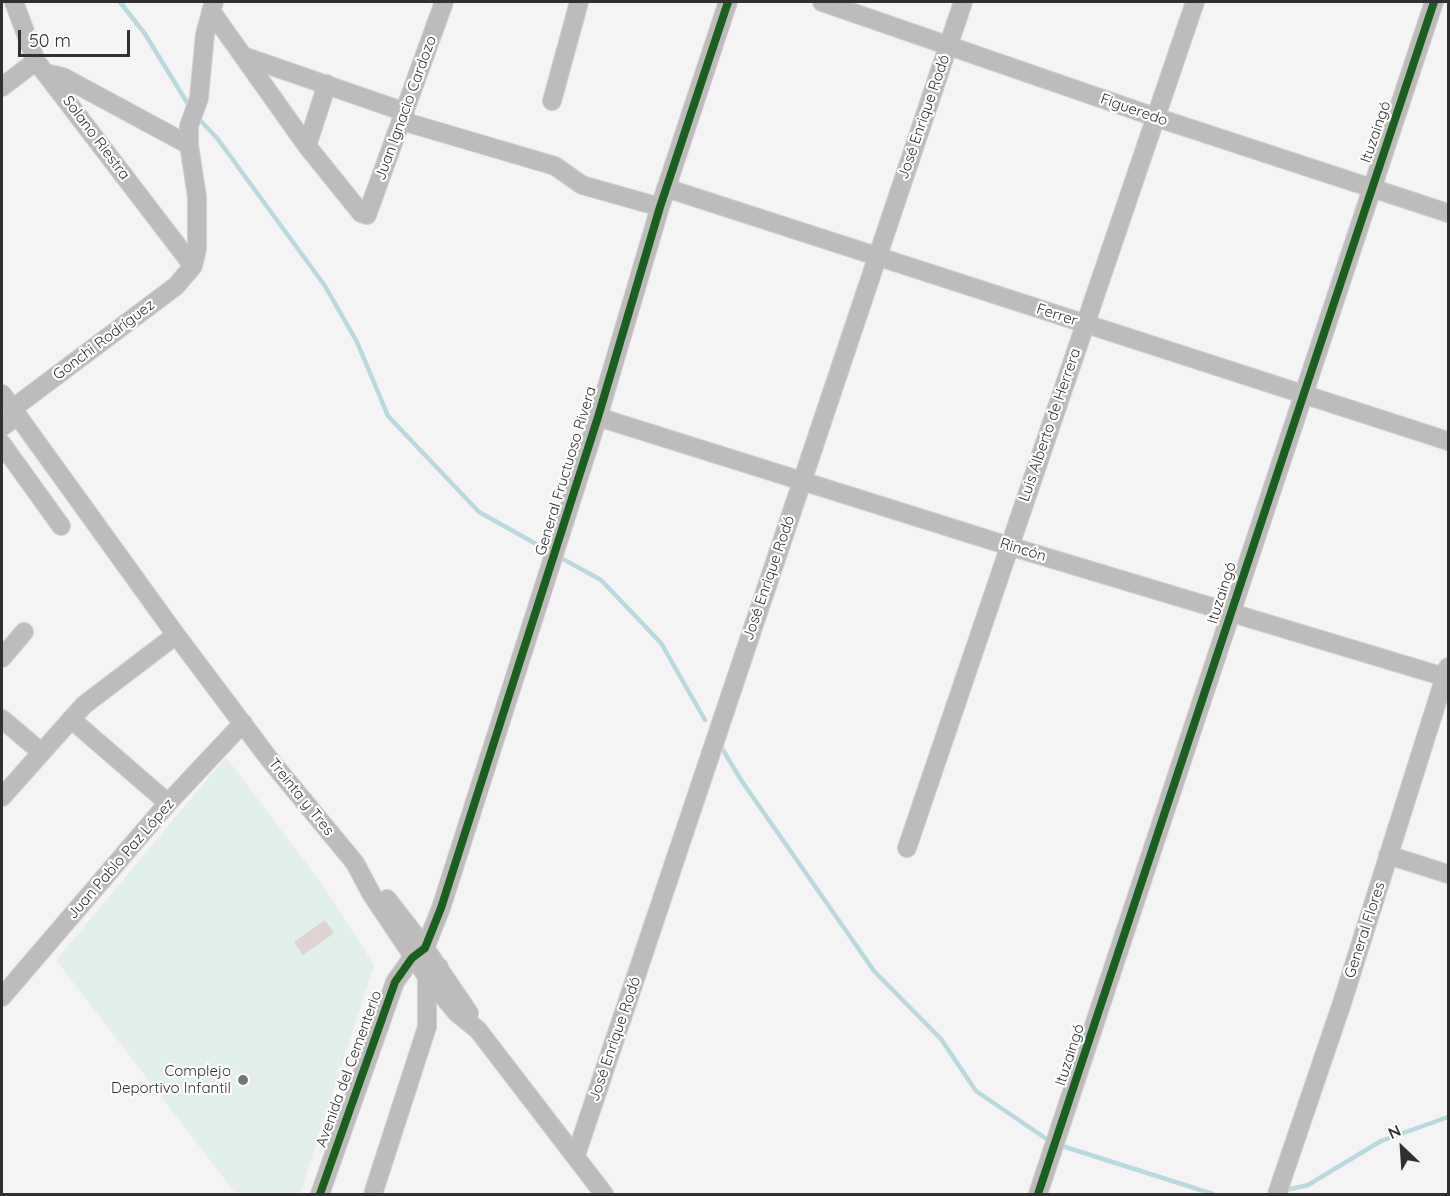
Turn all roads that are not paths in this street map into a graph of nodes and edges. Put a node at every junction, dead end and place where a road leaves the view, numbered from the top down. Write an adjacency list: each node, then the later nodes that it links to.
1 (14, 2): 12 (street, Solano Riestra)
2 (444, 2): 16 (street, Juan Ignacio Cardozo)
3 (579, 2): 15 (street)
4 (728, 2): 21 (street, General Fructuoso Rivera)
5 (822, 2): 10 (street, Figueredo)
6 (963, 2): 10 (street, José Enrique Rodó)
7 (1195, 2): 17 (street, Luis Alberto de Herrera)
8 (1434, 2): 20 (street, Ituzaingó)
9 (213, 6): 11 (street); 18 (street)
10 (948, 47): 17 (street, Figueredo); 24 (street, José Enrique Rodó)
11 (243, 56): 13 (street); 19 (street)
12 (41, 67): 14 (street); 18 (street); 25 (street, Solano Riestra)
13 (327, 84): 16 (street); 19 (street)
14 (2, 87)
15 (552, 101)
16 (404, 116): 19 (street, Juan Ignacio Cardozo); 22 (street)
17 (1155, 117): 20 (street, Figueredo); 26 (street, Luis Alberto de Herrera)
18 (189, 145): 25 (street)
19 (307, 146)
20 (1372, 187): 23 (street, Figueredo); 28 (street, Ituzaingó)
21 (666, 188): 22 (street, General Fructuoso Rivera); 24 (street, Ferrer)
22 (660, 207): 30 (street, General Fructuoso Rivera)
23 (1449, 213)
24 (877, 256): 26 (street, Ferrer); 34 (street, José Enrique Rodó)
25 (193, 267): 29 (street, Gonchi Rodríguez)
26 (1084, 324): 28 (street, Ferrer); 36 (street, Luis Alberto de Herrera)
27 (2, 394): 29 (street, Treinta y Tres)
28 (1303, 394): 32 (street, Ferrer); 37 (street, Ituzaingó)
29 (15, 412): 31 (street, Gonchi Rodríguez); 39 (street, Treinta y Tres)
30 (598, 417): 34 (street, Rincón); 51 (street, General Fructuoso Rivera)
31 (2, 427)
32 (1449, 441)
33 (2, 444): 35 (street)
34 (802, 482): 36 (street, Rincón); 54 (street, José Enrique Rodó)
35 (61, 526)
36 (1009, 546): 37 (street, Rincón); 48 (street, Luis Alberto de Herrera)
37 (1230, 612): 41 (street, Rincón); 59 (street, Ituzaingó)
38 (24, 632): 40 (street)
39 (176, 635): 43 (street); 44 (street, Treinta y Tres)
40 (2, 658)
41 (1447, 673): 49 (street, General Flores)
42 (2, 719): 45 (street)
43 (71, 719): 45 (street); 47 (street)
44 (243, 723): 47 (street, Juan Pablo Paz López); 51 (street, Treinta y Tres)
45 (41, 752): 46 (street)
46 (2, 797)
47 (168, 803): 53 (street, Juan Pablo Paz López)
48 (907, 848)
49 (1388, 855): 50 (street); 55 (street, General Flores)
50 (1449, 874)
51 (419, 953): 52 (street, Treinta y Tres); 56 (street, Avenida del Cementerio)
52 (433, 972): 54 (street, Treinta y Tres); 57 (street)
53 (4, 988)
54 (576, 1155): 58 (street, Treinta y Tres)
55 (1280, 1188)
56 (320, 1194)
57 (373, 1194)
58 (604, 1194)
59 (1038, 1194)

